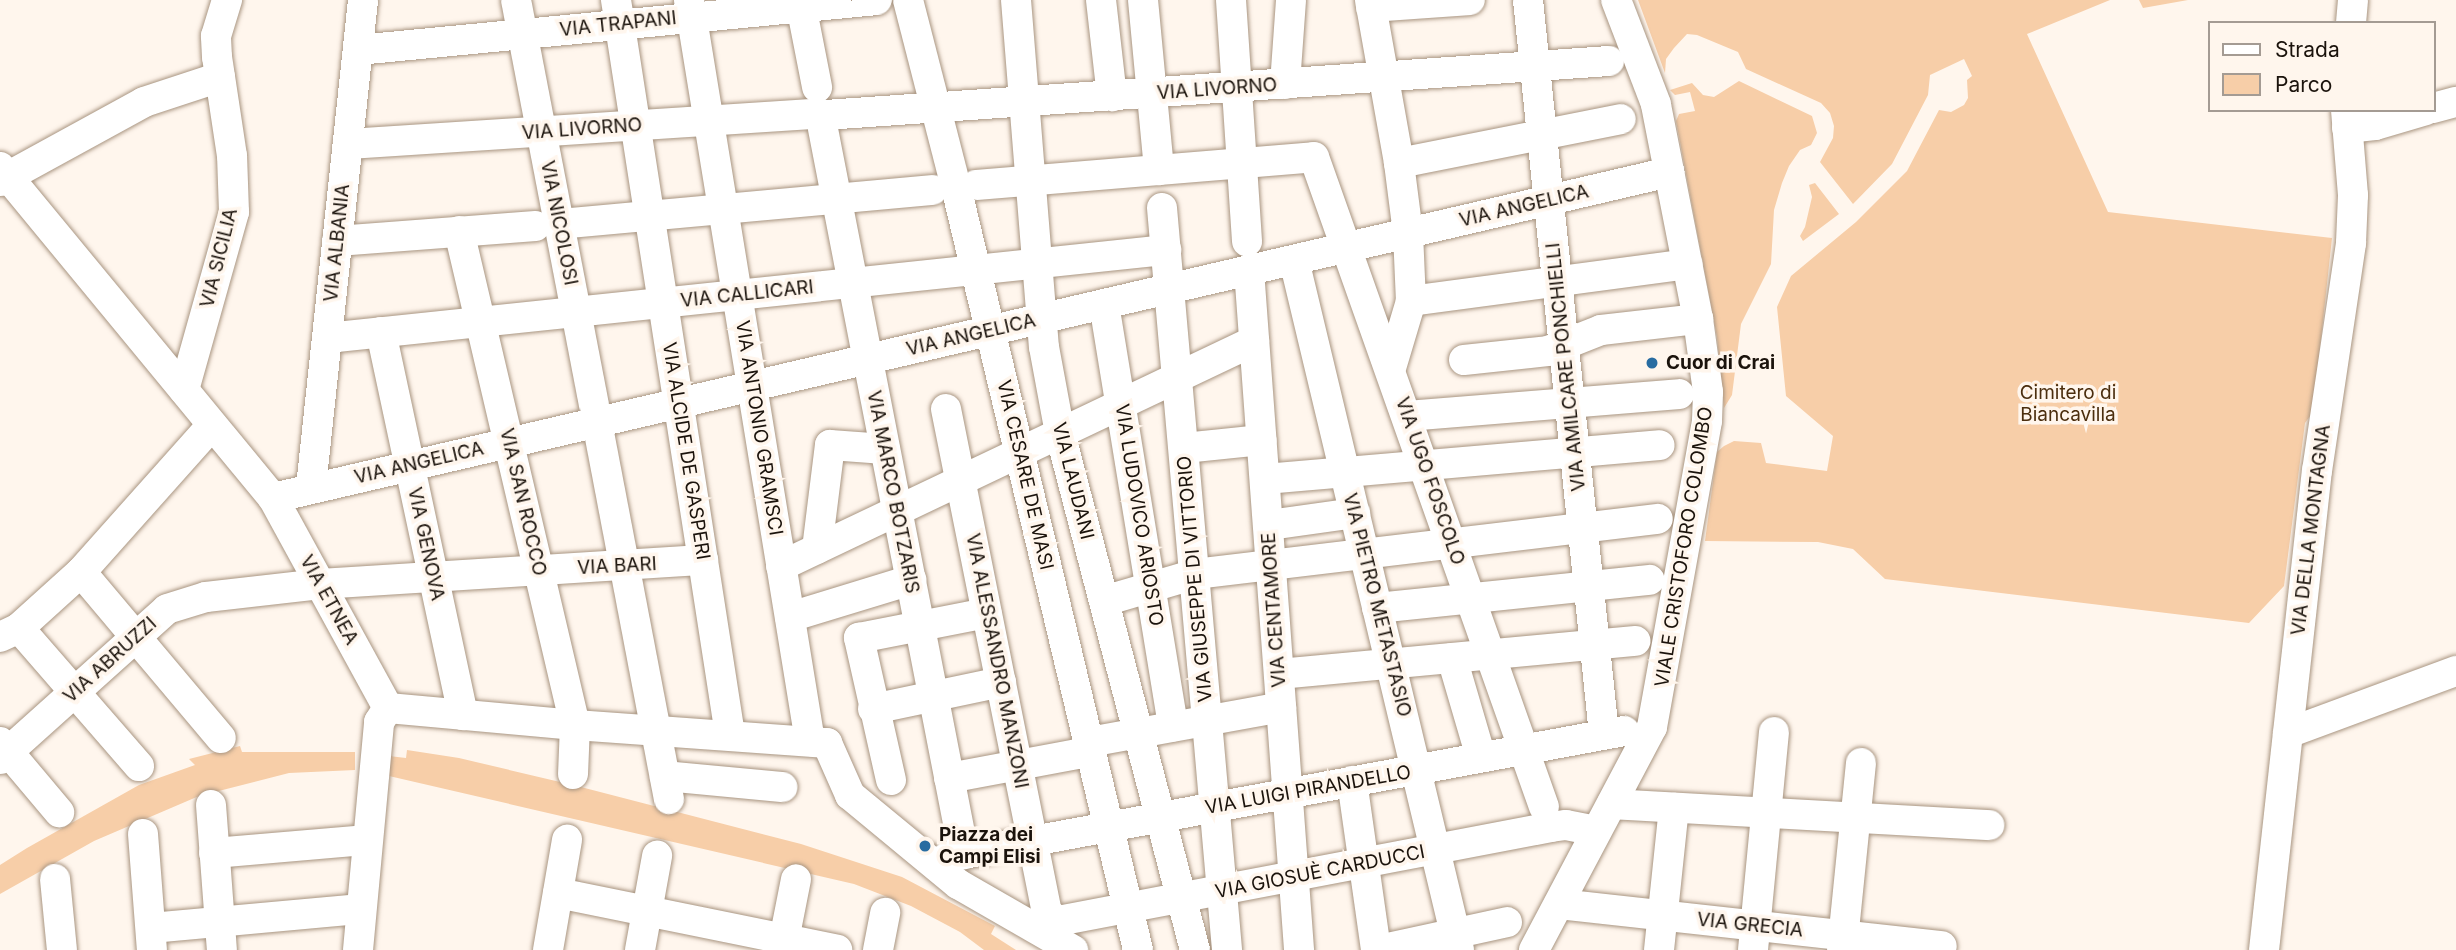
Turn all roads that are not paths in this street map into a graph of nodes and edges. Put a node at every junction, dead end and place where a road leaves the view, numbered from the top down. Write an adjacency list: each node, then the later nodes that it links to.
1 (227, 0): 24 (street, VIA SICILIA)
2 (363, 0): 21 (street, VIA ALBANIA)
3 (516, 0): 20 (street, VIA NICOLOSI)
4 (877, 0): 15 (street, VIA TRAPANI)
5 (908, 0): 33 (street, VIA CESARE DE MASI)
6 (1016, 0): 31 (street, VIA LAUDANI)
7 (1101, 0): 29 (street)
8 (1143, 0): 28 (street)
9 (1231, 0): 27 (street, VIA CENTAMORE)
10 (1291, 0): 26 (street)
11 (1470, 0): 16 (street)
12 (1528, 0): 23 (street, VIA AMILCARE PONCHIELLI)
13 (1616, 0): 46 (street, VIALE CRISTOFORO COLOMBO)
14 (2353, 0): 19 (street)
15 (801, 4): 17 (street, VIA TRAPANI); 34 (street, VIA MARCO BOTZARIS)
16 (1370, 4): 25 (street)
17 (690, 8): 18 (street, VIA TRAPANI); 38 (street, VIA ANTONIO GRAMSCI)
18 (617, 13): 20 (street, VIA TRAPANI); 39 (street, VIA ALCIDE DE GASPERI)
19 (2351, 21)
20 (522, 34): 21 (street, VIA TRAPANI); 40 (street, VIA NICOLOSI)
21 (358, 50): 42 (street, VIA ALBANIA)
22 (1609, 61): 23 (street, VIA LIVORNO)
23 (1535, 67): 25 (street, VIA LIVORNO); 41 (street, VIA AMILCARE PONCHIELLI)
24 (220, 77): 47 (street); 88 (street, VIA SICILIA)
25 (1384, 78): 26 (street, VIA LIVORNO); 44 (street)
26 (1285, 84): 27 (street, VIA LIVORNO)
27 (1235, 88): 28 (street, VIA LIVORNO); 43 (street, VIA CENTAMORE)
28 (1152, 94): 29 (street, VIA LIVORNO); 45 (street)
29 (1112, 96): 31 (street, VIA LIVORNO)
30 (2456, 102): 32 (street)
31 (1024, 103): 33 (street, VIA LIVORNO); 48 (street, VIA LAUDANI)
32 (2435, 107)
33 (936, 108): 34 (street, VIA LIVORNO); 66 (street, VIA CESARE DE MASI)
34 (820, 111): 38 (street, VIA LIVORNO); 51 (street, VIA MARCO BOTZARIS)
35 (2419, 112): 37 (street)
36 (1621, 119): 41 (street)
37 (2347, 119): 162 (street, VIA DELLA MONTAGNA)
38 (709, 121): 39 (street, VIA LIVORNO); 54 (street, VIA ANTONIO GRAMSCI)
39 (635, 125): 40 (street, VIA LIVORNO); 55 (street, VIA ALCIDE DE GASPERI)
40 (541, 131): 42 (street, VIA LIVORNO); 56 (street, VIA NICOLOSI)
41 (1542, 134): 44 (street); 52 (street, VIA AMILCARE PONCHIELLI)
42 (348, 144): 59 (street, VIA ALBANIA)
43 (1241, 163): 45 (street); 60 (street, VIA UGO FOSCOLO); 62 (street, VIA CENTAMORE)
44 (1399, 163): 58 (street)
45 (1159, 170): 48 (street)
46 (1669, 172): 52 (street, VIA ANGELICA); 65 (street, VIALE CRISTOFORO COLOMBO)
47 (2, 175): 88 (street, VIA ETNEA)
48 (1031, 181): 49 (street); 64 (street, VIA LAUDANI)
49 (976, 186)
50 (932, 190): 51 (street)
51 (837, 198): 54 (street); 68 (street, VIA MARCO BOTZARIS)
52 (1548, 200): 58 (street, VIA ANGELICA); 67 (street, VIA AMILCARE PONCHIELLI)
53 (1162, 208): 61 (street, VIA GIUSEPPE DI VITTORIO)
54 (723, 209): 55 (street); 70 (street, VIA ANTONIO GRAMSCI)
55 (649, 215): 56 (street); 72 (street, VIA ALCIDE DE GASPERI)
56 (547, 225): 57 (street); 74 (street, VIA NICOLOSI)
57 (459, 231): 59 (street); 77 (street, VIA SAN ROCCO)
58 (1408, 233): 60 (street, VIA ANGELICA); 71 (street)
59 (337, 241): 80 (street, VIA ALBANIA)
60 (1347, 248): 63 (street, VIA ANGELICA); 85 (street, VIA UGO FOSCOLO)
61 (1166, 250): 64 (street, VIA CALLICARI); 69 (street, VIA GIUSEPPE DI VITTORIO)
62 (1248, 256): 63 (street, VIA ANGELICA); 69 (street, VIA ANGELICA); 81 (street, VIA CENTAMORE)
63 (1293, 260): 107 (street, VIA PIETRO METASTASIO)
64 (1037, 264): 66 (street, VIA CALLICARI); 75 (street, VIA LAUDANI)
65 (1688, 264): 67 (street); 76 (street, VIALE CRISTOFORO COLOMBO)
66 (976, 270): 68 (street, VIA CALLICARI); 78 (street, VIA CESARE DE MASI)
67 (1557, 281): 71 (street); 82 (street, VIA AMILCARE PONCHIELLI)
68 (853, 283): 70 (street, VIA CALLICARI); 83 (street, VIA MARCO BOTZARIS)
69 (1169, 289): 73 (street, VIA ANGELICA); 86 (street, VIA GIUSEPPE DI VITTORIO)
70 (737, 295): 72 (street, VIA CALLICARI); 87 (street, VIA ANTONIO GRAMSCI)
71 (1411, 301): 85 (street)
72 (663, 303): 74 (street, VIA CALLICARI); 90 (street, VIA ALCIDE DE GASPERI)
73 (1104, 304): 75 (street, VIA ANGELICA); 92 (street, VIA LUDOVICO ARIOSTO)
74 (576, 312): 77 (street, VIA CALLICARI); 94 (street, VIA NICOLOSI)
75 (1042, 318): 78 (street, VIA ANGELICA); 97 (street, VIA LAUDANI)
76 (1699, 319): 82 (street); 158 (street, VIALE CRISTOFORO COLOMBO)
77 (481, 322): 79 (street, VIA CALLICARI); 99 (street, VIA SAN ROCCO)
78 (990, 331): 83 (street, VIA ANGELICA); 104 (street, VIA CESARE DE MASI)
79 (381, 332): 80 (street, VIA CALLICARI); 106 (street, VIA GENOVA)
80 (327, 338): 110 (street, VIA ALBANIA)
81 (1254, 341): 86 (street); 98 (street, VIA CENTAMORE)
82 (1563, 344): 84 (street); 91 (street, VIA AMILCARE PONCHIELLI)
83 (867, 359): 87 (street, VIA ANGELICA); 102 (street, VIA MARCO BOTZARIS)
84 (1464, 360)
85 (1391, 368): 95 (street, VIA UGO FOSCOLO)
86 (1177, 378): 92 (street); 101 (street, VIA GIUSEPPE DI VITTORIO)
87 (752, 386): 90 (street, VIA ANGELICA); 123 (street, VIA ANTONIO GRAMSCI)
88 (184, 390): 96 (street, VIA ETNEA)
89 (1679, 394): 91 (street)
90 (679, 403): 94 (street, VIA ANGELICA); 120 (street, VIA ALCIDE DE GASPERI)
91 (1569, 403): 95 (street); 103 (street, VIA AMILCARE PONCHIELLI)
92 (1121, 404): 97 (street); 131 (street, VIA LUDOVICO ARIOSTO)
93 (946, 409): 109 (street, VIA ALESSANDRO MANZONI)
94 (595, 414): 99 (street, VIA ANGELICA); 121 (street, VIA NICOLOSI)
95 (1407, 416): 105 (street, VIA UGO FOSCOLO)
96 (212, 425): 111 (street, VIA ETNEA); 125 (street)
97 (1060, 433): 104 (street); 134 (street, VIA LAUDANI)
98 (1262, 440): 101 (street); 108 (street, VIA CENTAMORE)
99 (509, 442): 106 (street, VIA ANGELICA); 124 (street, VIA SAN ROCCO)
100 (1660, 445): 103 (street)
101 (1184, 448): 126 (street, VIA GIUSEPPE DI VITTORIO)
102 (885, 449): 112 (street, VIA MARCO BOTZARIS); 118 (street)
103 (1574, 451): 105 (street); 116 (street, VIA AMILCARE PONCHIELLI)
104 (1020, 452): 109 (street); 167 (street, VIA CESARE DE MASI)
105 (1424, 464): 107 (street); 117 (street, VIA UGO FOSCOLO)
106 (410, 465): 110 (street, VIA ANGELICA); 127 (street, VIA GENOVA)
107 (1344, 470): 108 (street); 113 (street, VIA PIETRO METASTASIO)
108 (1265, 479): 115 (street, VIA CENTAMORE)
109 (960, 481): 112 (street); 136 (street, VIA ALESSANDRO MANZONI)
110 (311, 487): 111 (street, VIA ANGELICA)
111 (274, 498): 130 (street, VIA ETNEA)
112 (897, 511): 118 (street); 128 (street, VIA MARCO BOTZARIS)
113 (1354, 513): 115 (street); 119 (street, VIA PIETRO METASTASIO)
114 (1658, 519): 116 (street)
115 (1269, 525): 122 (street, VIA CENTAMORE)
116 (1582, 528): 117 (street); 132 (street, VIA AMILCARE PONCHIELLI)
117 (1452, 544): 119 (street); 133 (street, VIA UGO FOSCOLO)
118 (817, 549): 123 (street)
119 (1364, 554): 122 (street); 135 (street, VIA PIETRO METASTASIO)
120 (703, 561): 121 (street, VIA BARI); 164 (street, VIA ALCIDE DE GASPERI)
121 (625, 565): 124 (street, VIA BARI); 159 (street, VIA NICOLOSI)
122 (1272, 565): 126 (street); 147 (street, VIA CENTAMORE)
123 (781, 566): 137 (street, VIA ANTONIO GRAMSCI)
124 (539, 570): 127 (street, VIA BARI); 156 (street, VIA SAN ROCCO)
125 (81, 572): 139 (street); 140 (street)
126 (1195, 575): 131 (street); 155 (street, VIA GIUSEPPE DI VITTORIO)
127 (433, 577): 130 (street, VIA BARI); 154 (street, VIA GENOVA)
128 (911, 580): 137 (street); 138 (street, VIA MARCO BOTZARIS)
129 (1650, 580): 132 (street)
130 (320, 584): 140 (street, VIA ABRUZZI); 152 (street, VIA ETNEA)
131 (1150, 587): 134 (street); 157 (street, VIA LUDOVICO ARIOSTO)
132 (1588, 587): 133 (street); 142 (street, VIA AMILCARE PONCHIELLI)
133 (1471, 598): 135 (street); 143 (street, VIA UGO FOSCOLO)
134 (1104, 601): 160 (street, VIA LAUDANI)
135 (1377, 608): 145 (street, VIA PIETRO METASTASIO)
136 (987, 613): 138 (street); 148 (street, VIA ALESSANDRO MANZONI)
137 (790, 617): 166 (street, VIA ANTONIO GRAMSCI)
138 (920, 626): 150 (street, VIA MARCO BOTZARIS); 153 (street)
139 (7, 628): 149 (street)
140 (136, 638): 149 (street, VIA ABRUZZI); 165 (street)
141 (1635, 641): 142 (street)
142 (1594, 645): 143 (street); 163 (street, VIA AMILCARE PONCHIELLI)
143 (1491, 654): 144 (street); 168 (street, VIA UGO FOSCOLO)
144 (1452, 658): 145 (street); 170 (street)
145 (1391, 663): 147 (street); 174 (street, VIA PIETRO METASTASIO)
146 (2456, 671): 162 (street)
147 (1279, 674): 151 (street, VIA CENTAMORE)
148 (1001, 682): 150 (street); 173 (street, VIA ALESSANDRO MANZONI)
149 (75, 692): 169 (street, VIA ABRUZZI); 172 (street)
150 (933, 696): 153 (street); 176 (street, VIA MARCO BOTZARIS)
151 (1281, 707): 155 (street); 180 (street, VIA CENTAMORE)
152 (388, 708): 154 (street); 194 (street)
153 (873, 709): 177 (street)
154 (463, 715): 156 (street)
155 (1208, 720): 157 (street); 183 (street, VIA GIUSEPPE DI VITTORIO)
156 (575, 725): 159 (street); 175 (street, VIA SAN ROCCO)
157 (1173, 726): 160 (street)
158 (1652, 727): 163 (street, VIA LUIGI PIRANDELLO); 181 (street, VIALE CRISTOFORO COLOMBO)
159 (657, 731): 164 (street); 179 (street, VIA NICOLOSI)
160 (1138, 732): 167 (street); 188 (street, VIA LAUDANI)
161 (1774, 732): 187 (street)
162 (2288, 733): 238 (street, VIA DELLA MONTAGNA)
163 (1604, 734): 168 (street, VIA LUIGI PIRANDELLO)
164 (730, 735): 166 (street)
165 (221, 738)
166 (810, 741): 201 (street)
167 (1090, 748): 173 (street); 191 (street, VIA CESARE DE MASI)
168 (1524, 749): 170 (street, VIA LUIGI PIRANDELLO); 184 (street, VIA UGO FOSCOLO)
169 (3, 751): 186 (street)
170 (1481, 757): 174 (street, VIA LUIGI PIRANDELLO)
171 (1861, 763): 189 (street)
172 (139, 766)
173 (1017, 766): 176 (street); 196 (street, VIA ALESSANDRO MANZONI)
174 (1416, 770): 178 (street, VIA LUIGI PIRANDELLO); 197 (street, VIA PIETRO METASTASIO)
175 (573, 774)
176 (949, 778): 199 (street, VIA MARCO BOTZARIS)
177 (891, 780)
178 (1352, 782): 180 (street, VIA LUIGI PIRANDELLO); 202 (street)
179 (782, 787)
180 (1288, 793): 183 (street, VIA LUIGI PIRANDELLO); 203 (street, VIA CENTAMORE)
181 (1612, 804): 185 (street); 192 (street, VIALE CRISTOFORO COLOMBO)
182 (211, 806): 198 (street)
183 (1215, 807): 188 (street, VIA LUIGI PIRANDELLO); 206 (street, VIA GIUSEPPE DI VITTORIO)
184 (1544, 807)
185 (1674, 808): 187 (street); 215 (street)
186 (59, 812)
187 (1766, 813): 189 (street); 218 (street)
188 (1160, 817): 191 (street, VIA LUIGI PIRANDELLO); 208 (street, VIA LAUDANI)
189 (1856, 818): 190 (street); 221 (street)
190 (1989, 825)
191 (1110, 826): 196 (street, VIA LUIGI PIRANDELLO); 210 (street, VIA CESARE DE MASI)
192 (1596, 831): 197 (street, VIA GIOSUÈ CARDUCCI); 209 (street, VIALE CRISTOFORO COLOMBO)
193 (143, 834): 219 (street)
194 (367, 840): 198 (street); 211 (street)
195 (567, 840): 207 (street)
196 (1032, 841): 199 (street, VIA LUIGI PIRANDELLO); 214 (street, VIA ALESSANDRO MANZONI)
197 (1436, 850): 202 (street, VIA GIOSUÈ CARDUCCI); 220 (street, VIA PIETRO METASTASIO)
198 (214, 853): 217 (street)
199 (964, 854): 201 (street, VIA LUIGI PIRANDELLO)
200 (657, 856): 212 (street)
201 (929, 860): 230 (street)
202 (1364, 865): 203 (street, VIA GIOSUÈ CARDUCCI); 235 (street)
203 (1294, 878): 206 (street, VIA GIOSUÈ CARDUCCI); 234 (street, VIA CENTAMORE)
204 (55, 879): 224 (street)
205 (796, 879): 222 (street)
206 (1223, 891): 208 (street, VIA GIOSUÈ CARDUCCI); 233 (street, VIA GIUSEPPE DI VITTORIO)
207 (558, 893): 212 (street); 226 (street)
208 (1180, 899): 210 (street, VIA GIOSUÈ CARDUCCI); 232 (street, VIA LAUDANI)
209 (1559, 904): 215 (street, VIA GRECIA); 236 (street, VIALE CRISTOFORO COLOMBO)
210 (1127, 908): 214 (street, VIA GIOSUÈ CARDUCCI); 231 (street, VIA CESARE DE MASI)
211 (361, 909): 217 (street); 225 (street)
212 (647, 911): 222 (street); 227 (street)
213 (885, 913): 229 (street)
214 (1047, 914)
215 (1663, 915): 218 (street, VIA GRECIA); 237 (street)
216 (1507, 922): 220 (street)
217 (221, 936): 219 (street)
218 (1754, 938): 221 (street, VIA GRECIA)
219 (151, 939)
220 (1457, 942): 235 (street)
221 (1843, 942): 223 (street, VIA GRECIA)
222 (783, 945): 228 (street)
223 (1942, 946)
224 (62, 950)
225 (358, 950)
226 (548, 950)
227 (640, 950)
228 (837, 950)
229 (878, 950)
230 (1073, 950)
231 (1139, 950)
232 (1195, 950)
233 (1227, 950)
234 (1299, 950)
235 (1378, 950)
236 (1534, 950)
237 (1659, 950)
238 (2264, 950)

